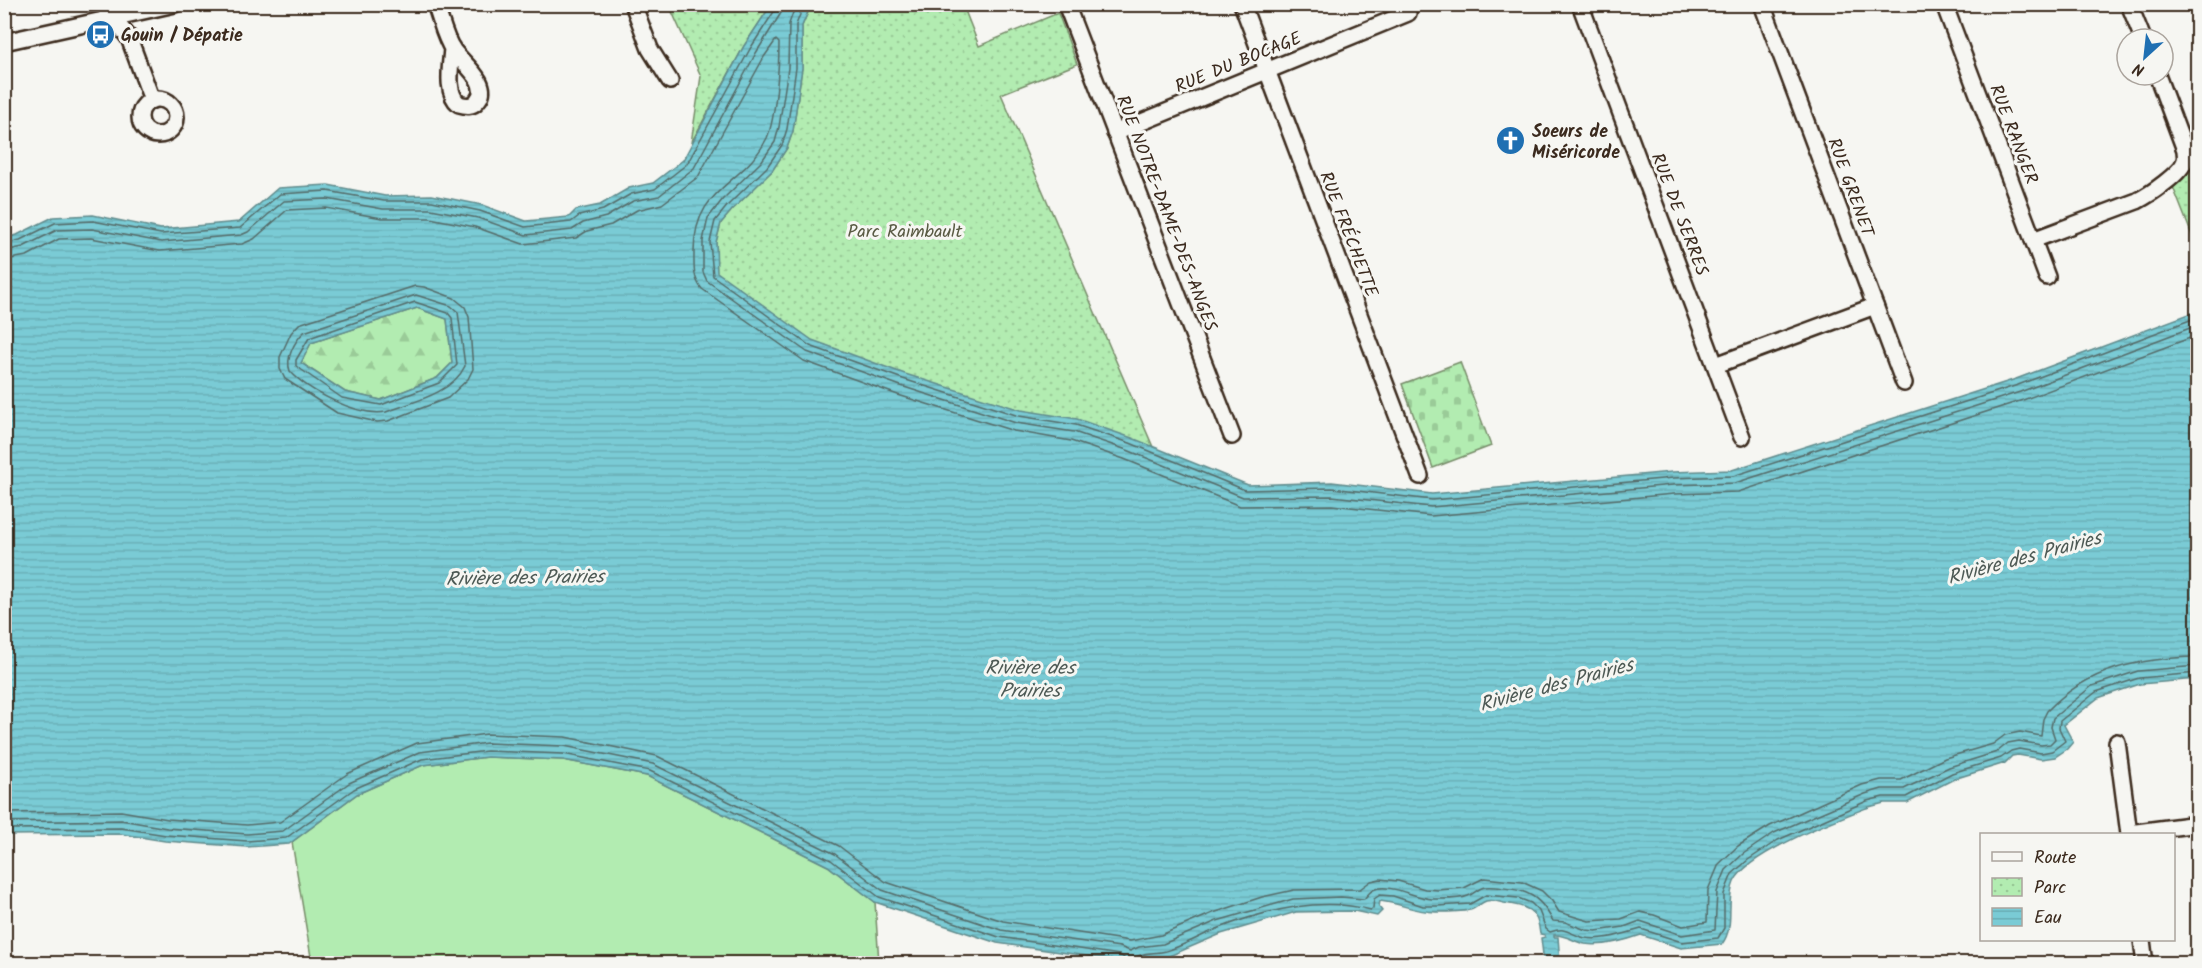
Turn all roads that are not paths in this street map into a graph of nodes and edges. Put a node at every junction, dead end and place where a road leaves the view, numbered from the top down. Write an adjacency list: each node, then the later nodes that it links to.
1 (102, 4): 12 (street)
2 (175, 4): 12 (street)
3 (435, 4): 15 (street)
4 (633, 4): 17 (street)
5 (1066, 4): 20 (street, RUE NOTRE-DAME-DES-ANGES)
6 (1242, 4): 16 (street, RUE FRÉCHETTE)
7 (1580, 4): 24 (street, RUE DE SERRES)
8 (1762, 4): 23 (street, RUE GRENET)
9 (1944, 4): 21 (street, RUE RANGER)
10 (2130, 4): 13 (street)
11 (1407, 9): 16 (street, RUE DU BOCAGE)
12 (113, 18): 14 (street); 19 (street)
13 (2139, 27)
14 (4, 42)
15 (452, 48)
16 (1266, 71): 20 (street, RUE DU BOCAGE); 28 (street, RUE FRÉCHETTE)
17 (670, 81)
18 (2161, 87): 21 (street)
19 (152, 100)
20 (1115, 133): 26 (street, RUE NOTRE-DAME-DES-ANGES)
21 (2033, 240): 22 (street, RUE RANGER)
22 (2047, 277)
23 (1875, 306): 24 (street); 25 (street, RUE GRENET)
24 (1716, 365): 27 (street, RUE DE SERRES)
25 (1904, 383)
26 (1232, 436)
27 (1742, 437)
28 (1420, 476)
29 (2117, 742): 31 (street)
30 (2198, 824): 32 (street)
31 (2129, 833)
32 (2136, 833)
33 (2142, 941): 34 (street)
34 (2145, 963)

